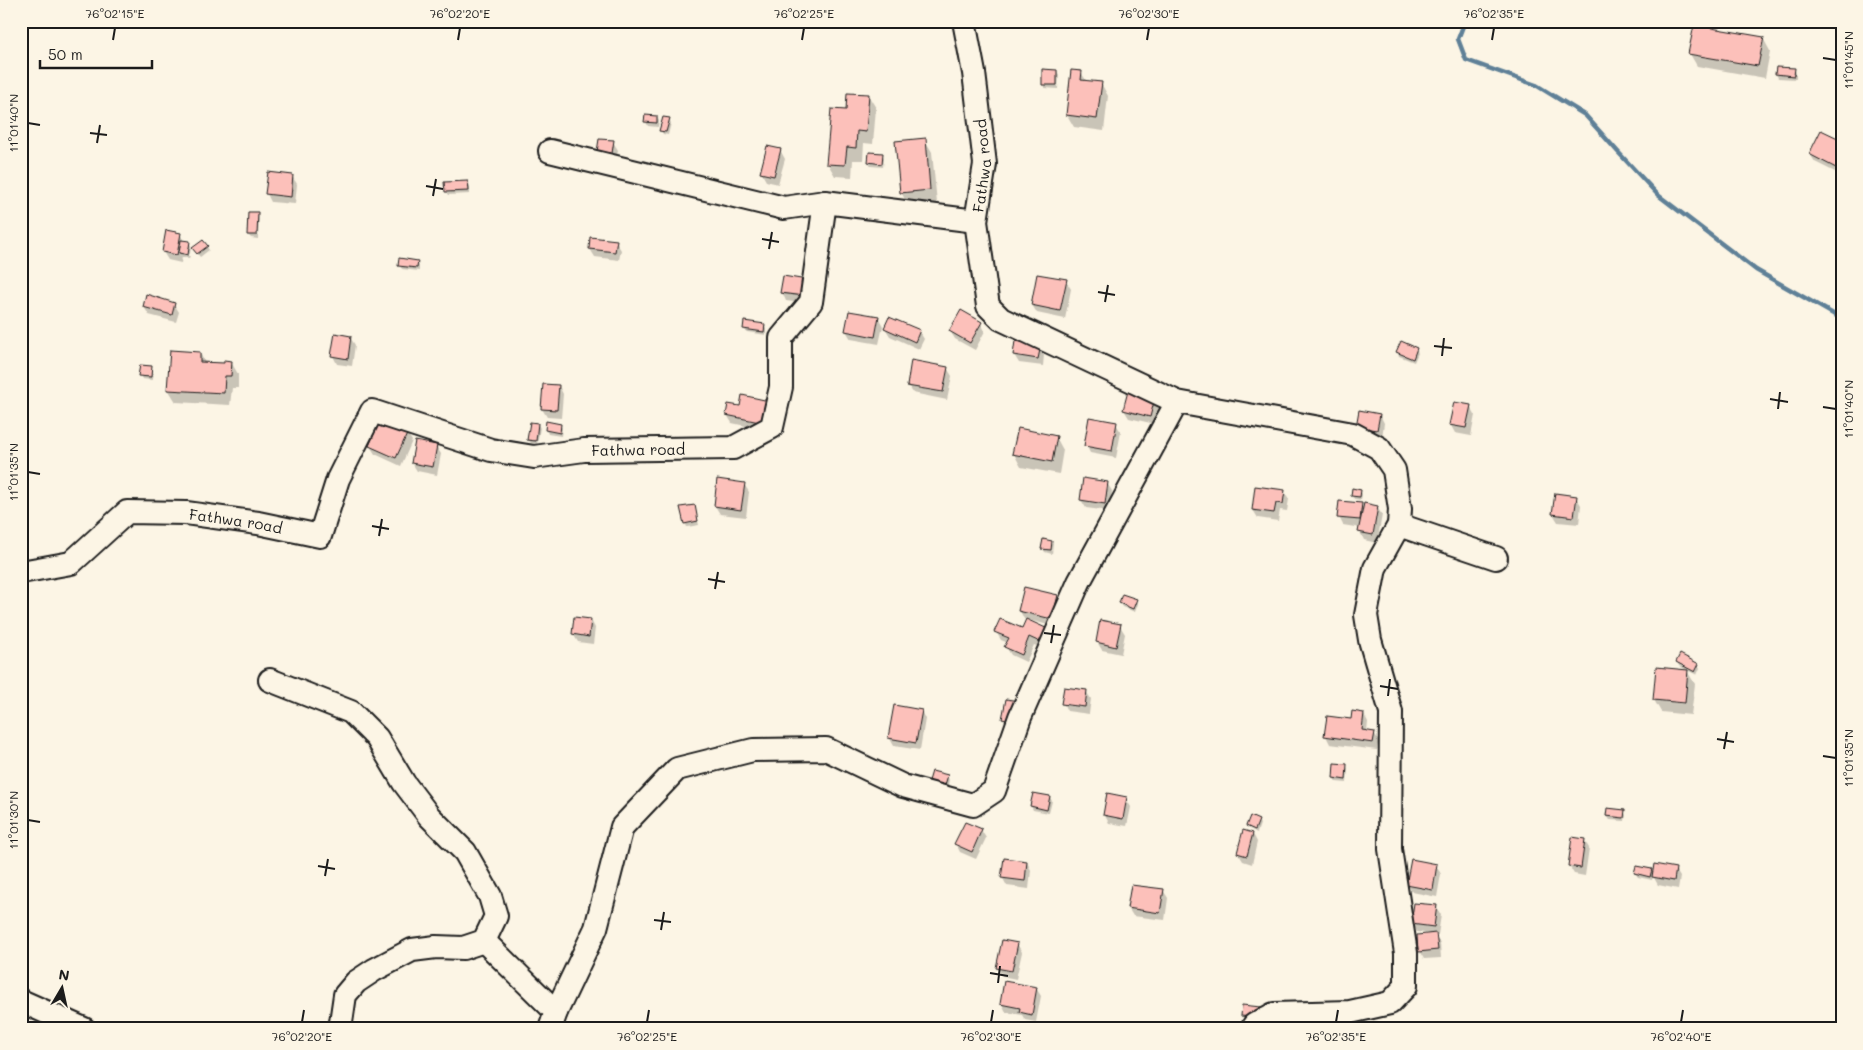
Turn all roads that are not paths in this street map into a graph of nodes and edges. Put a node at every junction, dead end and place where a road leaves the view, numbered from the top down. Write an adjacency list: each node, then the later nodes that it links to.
1 (964, 21): 4 (street, Fathwa road)
2 (550, 152): 3 (street)
3 (825, 202): 4 (street, Fathwa road); 8 (street, Fathwa road)
4 (976, 220): 5 (street)
5 (1177, 402): 6 (street); 12 (street)
6 (1399, 526): 7 (street); 15 (street)
7 (1496, 558)
8 (21, 572)
9 (270, 680): 10 (street)
10 (484, 941): 12 (street); 14 (street)
11 (21, 1001): 13 (street)
12 (553, 1020)
13 (84, 1029)
14 (340, 1029)
15 (1252, 1029)

